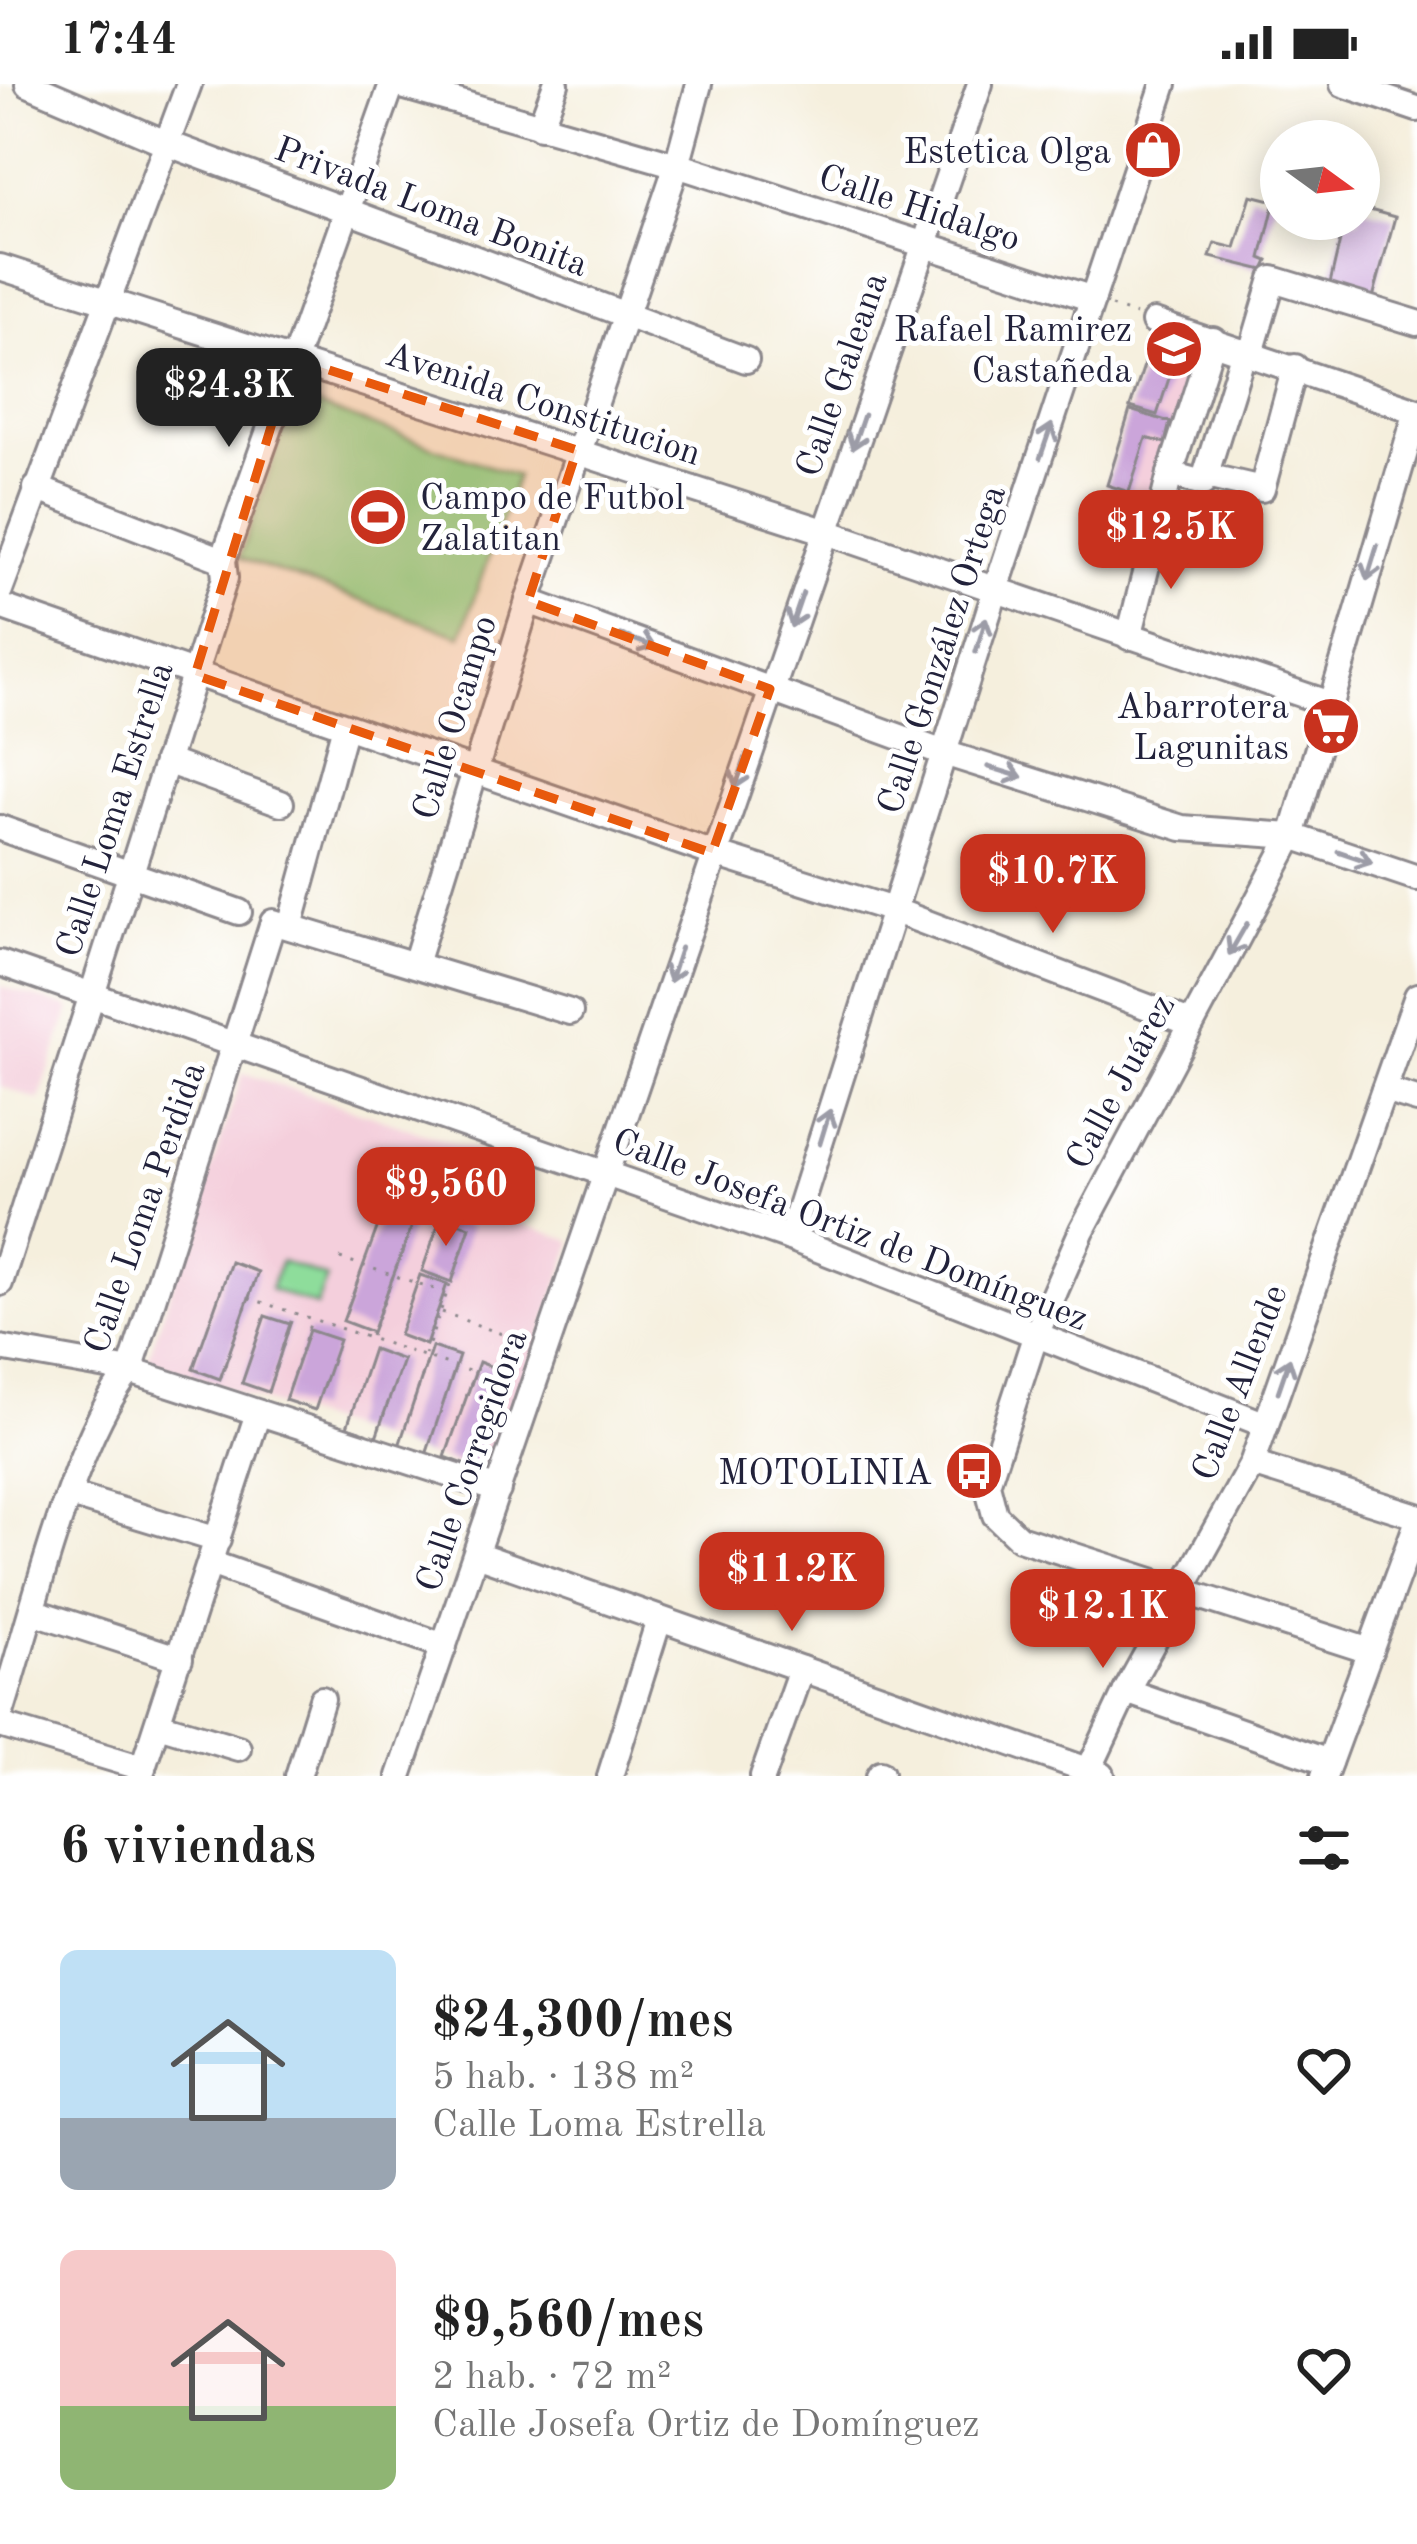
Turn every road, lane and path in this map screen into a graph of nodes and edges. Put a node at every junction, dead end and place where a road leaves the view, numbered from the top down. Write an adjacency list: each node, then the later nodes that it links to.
1 (28, 84): 11 (street, Privada Loma Bonita)
2 (189, 84): 11 (street)
3 (394, 84): 10 (street, Calle Hidalgo); 13 (street, Calle Loma Estrella)
4 (556, 84): 10 (street)
5 (699, 84): 12 (street, Calle Ocampo)
6 (980, 84): 14 (street, Calle Galeana)
7 (1164, 84): 16 (street, Calle González Ortega)
8 (1343, 84): 9 (street)
9 (1417, 109)
10 (540, 127): 12 (street, Calle Hidalgo)
11 (166, 143): 13 (street, Privada Loma Bonita); 17 (street)
12 (677, 165): 14 (street, Calle Hidalgo); 18 (street, Calle Ocampo)
13 (346, 211): 18 (street, Privada Loma Bonita); 23 (street, Calle Loma Estrella)
14 (923, 244): 16 (street, Calle Hidalgo); 31 (street, Calle Galeana, one-way to 31)
15 (0, 267): 17 (street, Avenida Constitucion)
16 (1093, 299): 19 (path); 34 (street, Calle González Ortega, one-way to 16)
17 (107, 300): 23 (street, Avenida Constitucion); 30 (street)
18 (623, 316): 24 (street, Privada Loma Bonita); 27 (street, Calle Ocampo)
19 (1154, 322): 21 (street)
20 (1417, 322): 22 (street)
21 (1213, 340): 22 (street); 28 (street)
22 (1248, 352): 25 (street); 29 (street)
23 (292, 358): 27 (street, Avenida Constitucion); 32 (street, Calle Loma Estrella)
24 (746, 360)
25 (1295, 367): 26 (street); 29 (street)
26 (1417, 411): 40 (street, Calle Juárez, one-way to 40)
27 (577, 450): 31 (street, Avenida Constitucion); 35 (street, Calle Ocampo)
28 (1170, 474): 29 (street); 37 (street)
29 (1205, 476)
30 (36, 488): 32 (street); 33 (street)
31 (824, 531): 34 (street, Avenida Constitucion); 39 (street, Calle Galeana, one-way to 39)
32 (223, 560): 38 (street, Calle Loma Estrella)
33 (0, 590)
34 (995, 592): 37 (street, Avenida Constitucion); 42 (street, Calle González Ortega, one-way to 34)
35 (527, 601): 39 (street, one-way to 39); 44 (street, Calle Ocampo)
36 (0, 605): 38 (street)
37 (1129, 637): 40 (street, Avenida Constitucion)
38 (195, 675): 41 (street); 43 (street, Calle Loma Estrella)
39 (770, 689): 42 (street); 48 (street, Calle Corregidora, one-way to 48)
40 (1330, 704): 47 (street, Calle Juárez)
41 (345, 726): 44 (street); 53 (street, Calle Loma Perdida)
42 (944, 753): 47 (street, one-way to 47); 51 (street, Calle González Ortega)
43 (166, 761): 45 (street); 49 (street, Calle Loma Estrella)
44 (473, 769): 48 (street); 55 (street, Calle Ocampo)
45 (281, 803)
46 (0, 828): 49 (street)
47 (1292, 836): 50 (street, one-way to 50); 59 (street, Calle Juárez, one-way to 59)
48 (712, 854): 51 (street); 63 (street, Calle Corregidora, one-way to 63)
49 (129, 872): 52 (street); 56 (street, Calle Loma Estrella)
50 (1417, 878)
51 (893, 910): 59 (street); 66 (street, Calle González Ortega, one-way to 51)
52 (239, 912)
53 (282, 924): 55 (street); 60 (street, Calle Loma Perdida)
54 (0, 963): 56 (street, Calle Josefa Ortiz de Domínguez)
55 (416, 964): 58 (street)
56 (91, 996): 60 (street, Calle Josefa Ortiz de Domínguez); 70 (street, Calle Loma Estrella)
57 (1417, 996): 61 (street, Calle Allende)
58 (570, 1012)
59 (1190, 1023): 76 (street, Calle Juárez)
60 (238, 1043): 63 (street, Calle Josefa Ortiz de Domínguez); 83 (street, Calle Loma Perdida)
61 (1384, 1090): 62 (street); 89 (street, Calle Allende, one-way to 61)
62 (1417, 1100)
63 (606, 1172): 66 (street, Calle Josefa Ortiz de Domínguez); 79 (street, Calle Corregidora)
64 (422, 1197): 69 (path)
65 (470, 1227): 71 (path)
66 (790, 1238): 76 (street, Calle Josefa Ortiz de Domínguez)
67 (340, 1258): 69 (path)
68 (258, 1272): 72 (path)
69 (393, 1276): 71 (path); 77 (path)
70 (0, 1283)
71 (447, 1293): 73 (path)
72 (249, 1298): 74 (path); 85 (path)
73 (440, 1312): 79 (path); 81 (path)
74 (294, 1313): 75 (path); 88 (path)
75 (312, 1319): 77 (path); 86 (path)
76 (1035, 1337): 89 (street, Calle Josefa Ortiz de Domínguez); 98 (street, Calle Juárez)
77 (370, 1338): 80 (path)
78 (0, 1348): 83 (street)
79 (546, 1349): 93 (street, Calle Corregidora)
80 (406, 1350): 81 (path); 90 (path)
81 (426, 1357): 84 (path); 87 (path)
82 (478, 1364): 84 (path)
83 (130, 1371): 88 (street); 94 (street, Calle Loma Perdida)
84 (475, 1373): 91 (path)
85 (220, 1378)
86 (285, 1400)
87 (414, 1401)
88 (263, 1402): 93 (street); 96 (street)
89 (1266, 1425): 92 (street, Calle Allende)
90 (377, 1436)
91 (446, 1454)
92 (1252, 1464): 95 (street); 98 (street, Calle Allende)
93 (498, 1490): 97 (street, Calle Corregidora)
94 (70, 1495): 96 (street); 99 (street, Calle Loma Perdida)
95 (1417, 1519): 102 (street)
96 (214, 1551): 101 (street); 103 (street)
97 (476, 1555): 100 (street); 101 (street, Calle Corregidora)
98 (1179, 1594): 102 (street); 105 (street, Calle Allende)
99 (34, 1612): 103 (street); 107 (street, Calle Loma Perdida)
100 (659, 1619): 104 (street); 115 (street)
101 (445, 1646): 114 (street, Calle Corregidora)
102 (1370, 1651): 110 (street)
103 (180, 1659): 108 (street)
104 (801, 1670): 112 (street); 116 (street)
105 (1126, 1691): 110 (street); 112 (street, Calle Allende)
106 (322, 1699): 113 (street)
107 (0, 1720): 111 (street)
108 (158, 1724): 109 (street); 111 (street)
109 (238, 1748)
110 (1326, 1769)
111 (141, 1772)
112 (1093, 1774)
113 (298, 1776)
114 (399, 1776)
115 (610, 1776)
116 (763, 1776)

